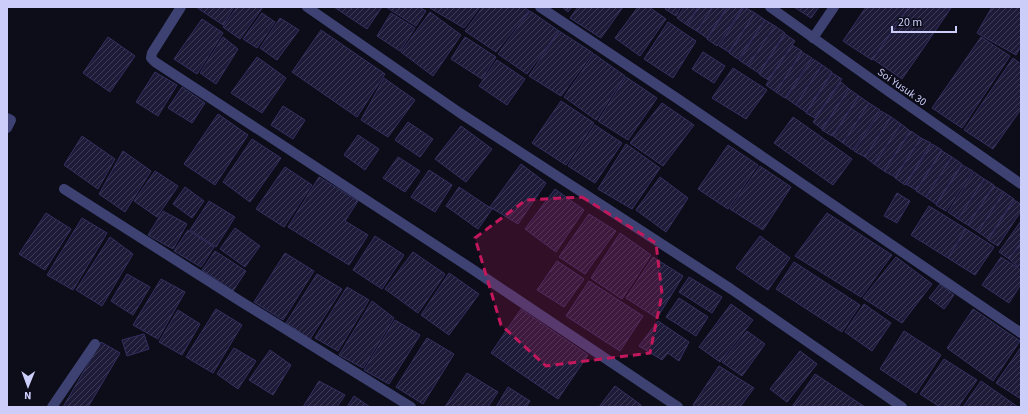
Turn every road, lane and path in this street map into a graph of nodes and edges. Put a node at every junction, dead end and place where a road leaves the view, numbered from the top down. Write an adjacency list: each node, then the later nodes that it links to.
1 (181, 7): 15 (street)
2 (307, 7): 16 (street)
3 (540, 7): 11 (street)
4 (770, 7): 6 (street, Soi Yusuk 30)
5 (834, 7): 6 (street)
6 (813, 38): 9 (street, Soi Yusuk 30)
7 (7, 118): 8 (street)
8 (7, 128)
9 (1021, 184)
10 (64, 189): 14 (street)
11 (1021, 333)
12 (94, 344): 13 (street)
13 (52, 407)
14 (412, 407)
15 (678, 407)
16 (902, 407)

